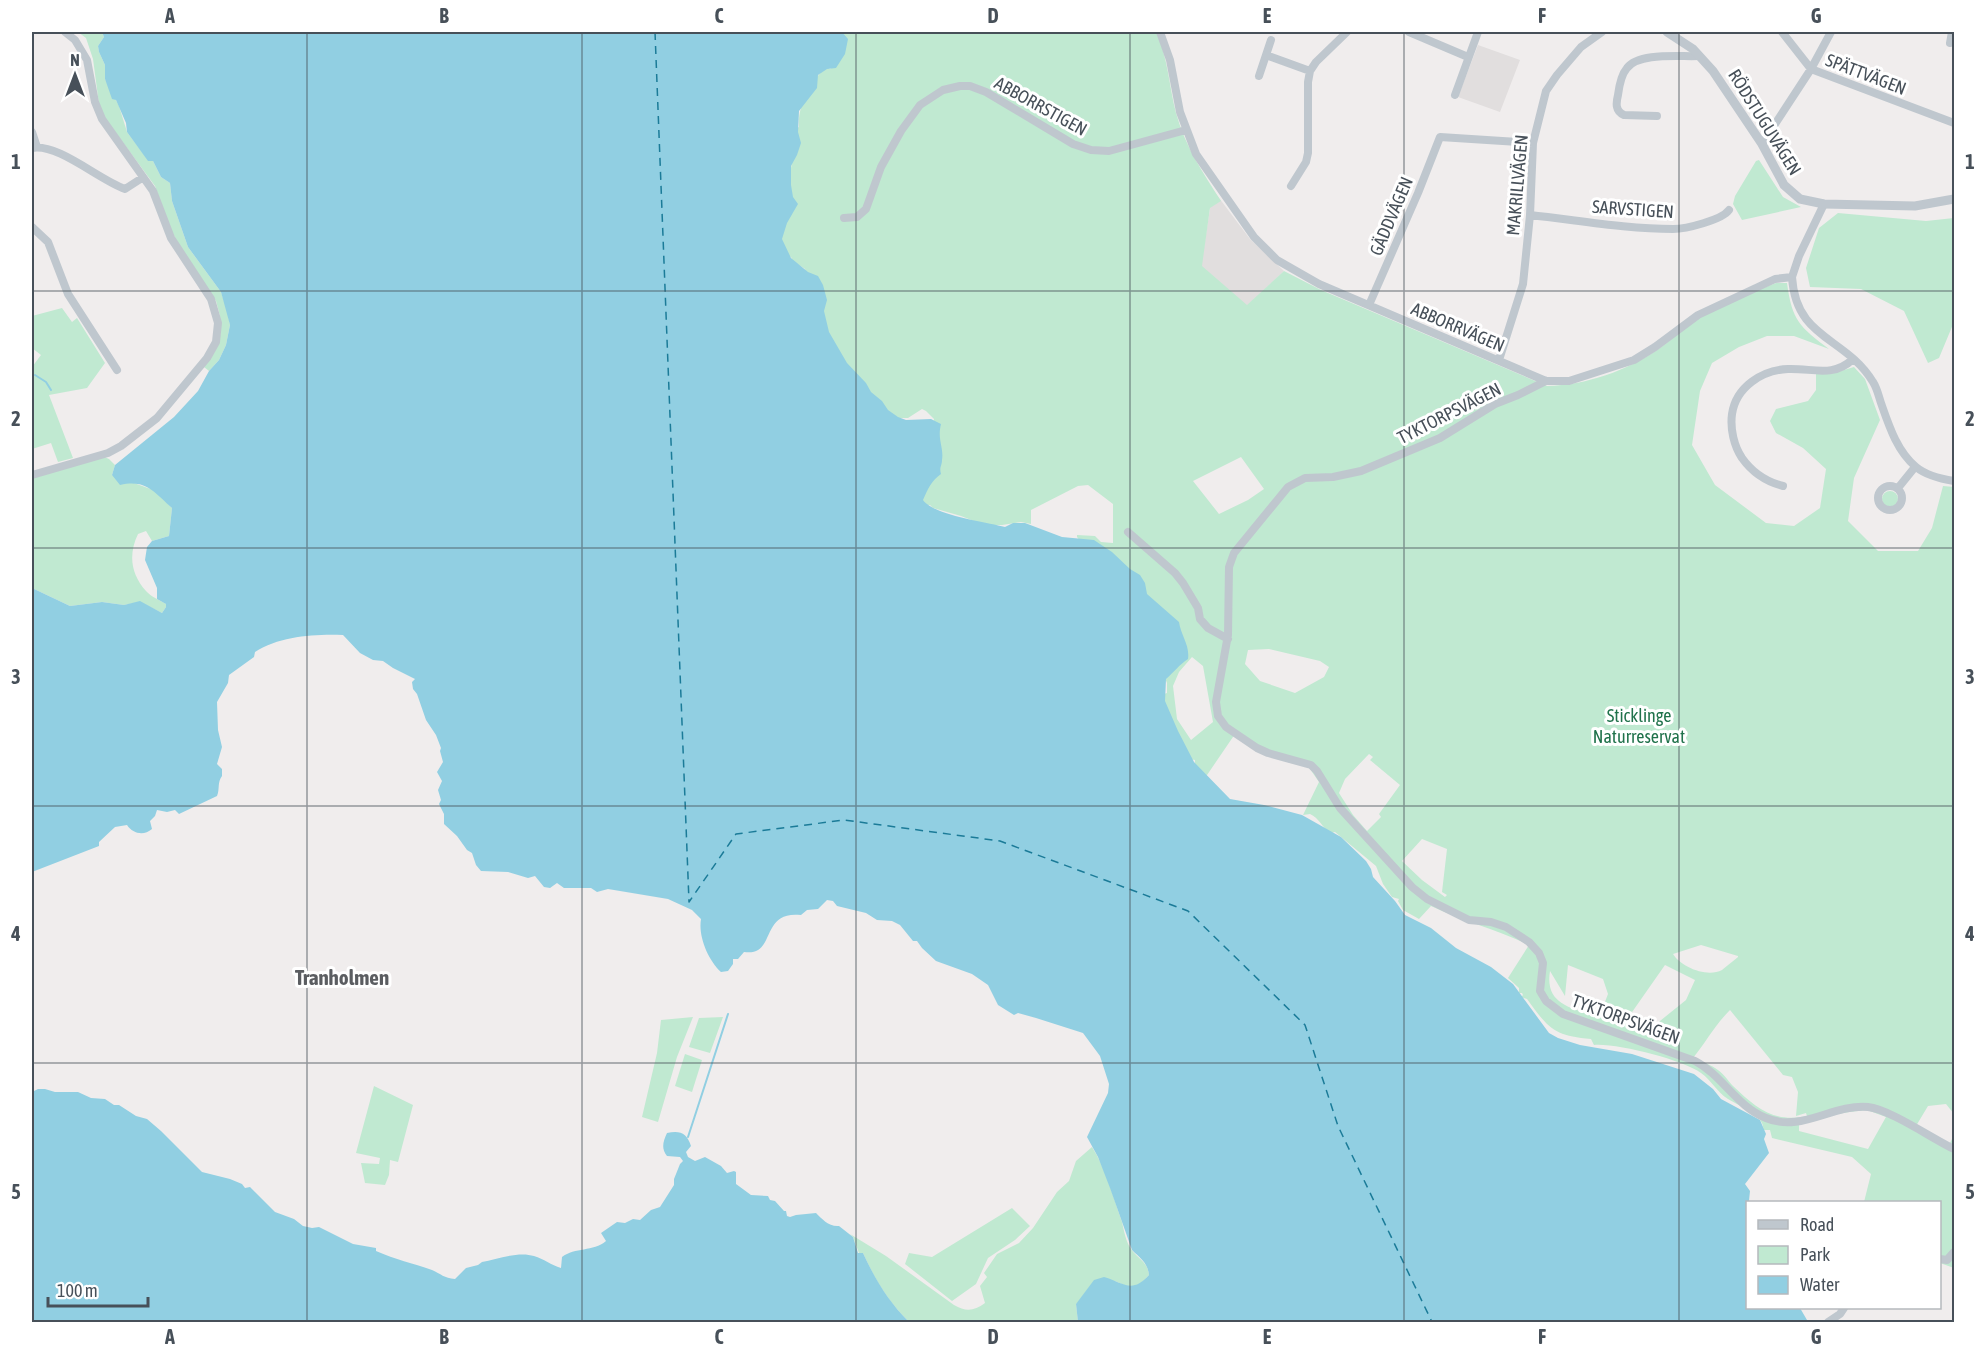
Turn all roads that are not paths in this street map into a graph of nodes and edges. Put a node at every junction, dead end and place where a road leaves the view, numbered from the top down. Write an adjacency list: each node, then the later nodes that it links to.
1 (65, 32): 27 (street)
2 (1160, 32): 22 (street, ABBORRVÄGEN)
3 (1347, 32): 17 (street)
4 (1409, 32): 15 (street)
5 (1478, 32): 15 (street)
6 (1602, 32): 24 (street, MAKRILLVÄGEN)
7 (1667, 32): 14 (street, RÖDSTUGUVÄGEN)
8 (1782, 32): 16 (street, SPÄTTVÄGEN)
9 (1831, 32): 16 (street)
10 (1952, 32): 12 (street)
11 (1271, 40): 13 (street)
12 (1950, 44)
13 (1266, 55): 17 (street); 18 (street)
14 (1699, 56): 20 (street); 25 (street, RÖDSTUGUVÄGEN)
15 (1468, 57): 19 (street)
16 (1811, 69): 21 (street, SPÄTTVÄGEN); 25 (street)
17 (1310, 71): 28 (street)
18 (1258, 76)
19 (1455, 95)
20 (1657, 116)
21 (1954, 123)
22 (1186, 130): 33 (street, ABBORRSTIGEN); 36 (street, ABBORRVÄGEN)
23 (32, 132): 26 (street)
24 (1533, 143): 32 (street, MAKRILLVÄGEN); 36 (street, GÄDDVÄGEN)
25 (1762, 144): 30 (street, RÖDSTUGUVÄGEN)
26 (34, 147): 27 (street)
27 (142, 178): 42 (street)
28 (1291, 186)
29 (1954, 199): 30 (street, RÖDSTUGUVÄGEN)
30 (1824, 204): 35 (street)
31 (1729, 210): 32 (street, SARVSTIGEN)
32 (1530, 216): 38 (street, MAKRILLVÄGEN)
33 (844, 218)
34 (32, 227): 39 (street)
35 (1792, 277): 37 (street); 40 (street, ABBORRVÄGEN)
36 (1369, 305): 38 (street, ABBORRVÄGEN)
37 (1853, 359): 41 (street); 44 (street)
38 (1499, 360): 40 (street, ABBORRVÄGEN)
39 (117, 370)
40 (1546, 381): 47 (street, TYKTORPSVÄGEN)
41 (1915, 467): 43 (street); 45 (street)
42 (32, 475)
43 (1954, 481)
44 (1783, 486)
45 (1898, 488)
46 (1128, 532): 47 (street)
47 (1227, 639): 48 (street, TYKTORPSVÄGEN)
48 (1954, 1149)
49 (1954, 1252): 50 (street)
50 (1941, 1259)
51 (1843, 1309): 52 (street)
52 (1828, 1323)

